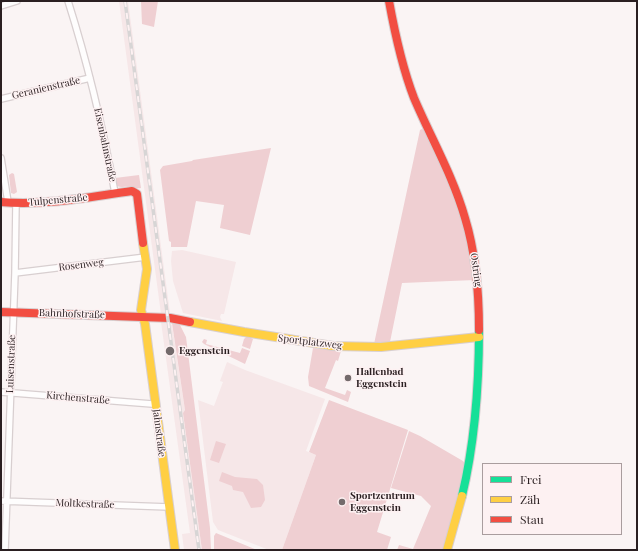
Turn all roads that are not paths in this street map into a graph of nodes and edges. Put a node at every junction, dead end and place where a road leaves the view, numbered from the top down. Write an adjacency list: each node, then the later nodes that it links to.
1 (18, 1): 4 (street)
2 (68, 1): 5 (street, Eisenbahnstraße)
3 (389, 1): 15 (street, Ostring)
4 (1, 6)
5 (90, 78): 6 (street, Geranienstraße); 8 (street, Eisenbahnstraße)
6 (1, 99)
7 (1, 158): 9 (street, Luisenstraße)
8 (115, 193): 9 (street, Tulpenstraße); 10 (street, Eisenbahnstraße)
9 (8, 202): 11 (street, Luisenstraße)
10 (146, 257): 11 (street, Rosenweg); 14 (street, Eisenbahnstraße)
11 (15, 273): 13 (street, Luisenstraße)
12 (1, 312): 13 (street, Bahnhofstraße)
13 (13, 312): 14 (street, Bahnhofstraße); 17 (street, Luisenstraße)
14 (142, 317): 15 (street, Sportplatzweg); 18 (street, Jahnstraße)
15 (479, 338): 23 (street, Ostring)
16 (1, 392): 17 (street, Kirchenstraße)
17 (10, 393): 18 (street, Kirchenstraße); 19 (street, Luisenstraße)
18 (156, 403): 20 (street, Jahnstraße)
19 (4, 501): 20 (street, Moltkestraße); 21 (street, Luisenstraße)
20 (169, 508): 22 (street, Jahnstraße)
21 (5, 550)
22 (175, 550)
23 (447, 550)

